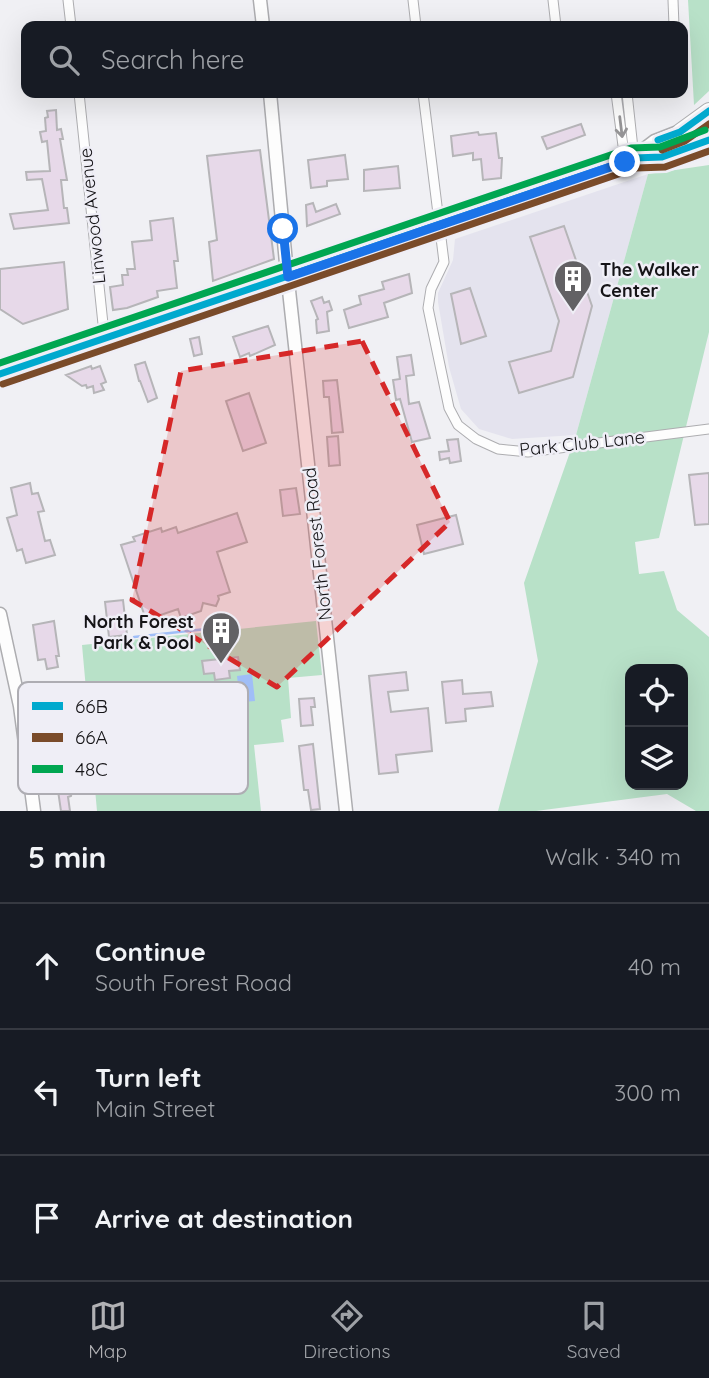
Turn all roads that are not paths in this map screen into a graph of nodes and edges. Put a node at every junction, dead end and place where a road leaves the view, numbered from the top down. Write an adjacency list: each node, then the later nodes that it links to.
1 (68, 0): 6 (street)
2 (260, 0): 7 (street)
3 (414, 0): 8 (street)
4 (553, 0): 9 (street)
5 (673, 0): 10 (street)
6 (70, 21)
7 (262, 21)
8 (416, 21)
9 (555, 21)
10 (674, 21)
11 (80, 98): 23 (street, Linwood Avenue)
12 (270, 98): 22 (street, North Forest Road)
13 (424, 98): 21 (street, Park Club Lane)
14 (617, 98): 20 (street, one-way to 20)
15 (627, 98): 20 (street)
16 (709, 111): 18 (highway)
17 (709, 121): 18 (main road)
18 (680, 132): 20 (main road)
19 (706, 142): 20 (main road)
20 (630, 160): 21 (main road)
21 (438, 226): 22 (main road); 25 (street, Park Club Lane)
22 (288, 277): 23 (main road); 28 (street, North Forest Road)
23 (106, 338): 24 (main road)
24 (0, 374)
25 (709, 429)
26 (0, 614): 27 (street)
27 (18, 697)
28 (346, 811)

